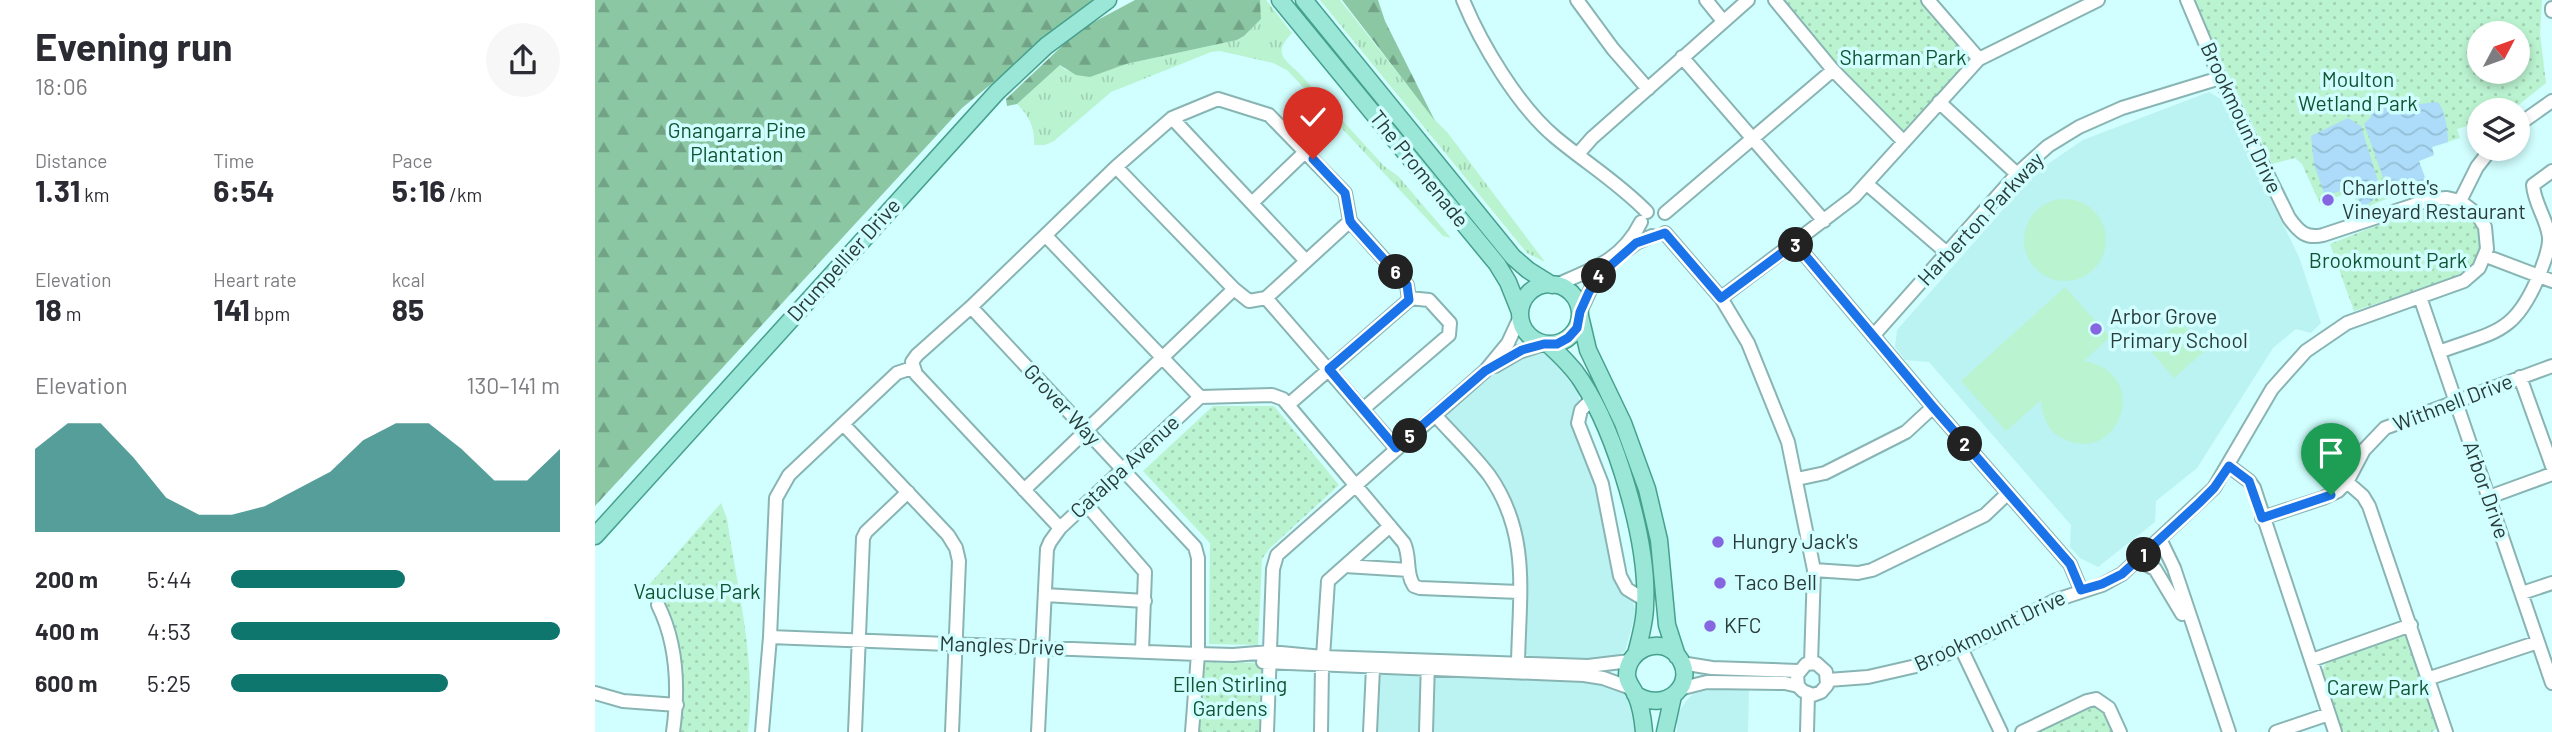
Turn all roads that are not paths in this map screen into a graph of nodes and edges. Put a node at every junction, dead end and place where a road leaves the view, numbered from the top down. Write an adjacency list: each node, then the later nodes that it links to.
1 (1108, 0): 89 (main road, Drumpellier Drive)
2 (1280, 0): 54 (main road, The Promenade)
3 (1304, 0): 46 (main road, The Promenade)
4 (1462, 0): 25 (street)
5 (1577, 0): 17 (street)
6 (1706, 0): 12 (street)
7 (1748, 0): 12 (street)
8 (1775, 0): 15 (street)
9 (1928, 0): 14 (street)
10 (2098, 0): 14 (street)
11 (2187, 0): 16 (street, Brookmount Drive)
12 (1723, 21): 13 (street)
13 (1682, 57): 17 (street); 22 (street)
14 (1979, 59): 18 (street)
15 (1833, 70): 22 (street); 23 (street)
16 (2220, 78): 29 (street, Harberton Parkway); 31 (street, Brookmount Drive)
17 (1648, 89): 25 (street)
18 (1939, 102): 23 (street); 29 (street)
19 (2550, 107): 21 (street)
20 (1172, 118): 24 (street); 27 (street); 32 (street)
21 (2530, 118)
22 (1753, 139): 33 (street); 36 (street)
23 (1904, 142): 30 (street)
24 (1305, 152): 32 (street); 35 (street)
25 (1578, 154): 34 (street)
26 (2482, 161): 31 (street)
27 (1116, 167): 38 (street); 47 (street)
28 (2552, 171): 44 (street)
29 (2017, 174): 41 (street, Harberton Parkway)
30 (1867, 184): 36 (street); 41 (street)
31 (2460, 201): 42 (street)
32 (1252, 203): 43 (street)
33 (1665, 213): 34 (street); 37 (street)
34 (1644, 217): 37 (street); 39 (street)
35 (1350, 221): 43 (street); 50 (street)
36 (1824, 221): 40 (street)
37 (1659, 235): 39 (street); 51 (street)
38 (1046, 236): 52 (street); 58 (street)
39 (1633, 242): 46 (street); 53 (street)
40 (1795, 243): 51 (street); 55 (street)
41 (1947, 253): 55 (street, Harberton Parkway)
42 (2486, 256): 44 (street); 48 (street, Brookmount Drive)
43 (1306, 261): 49 (street)
44 (2539, 276): 45 (street); 57 (street)
45 (2552, 281)
46 (1554, 285): 53 (main road); 54 (main road)
47 (1234, 289): 49 (street); 58 (street)
48 (2420, 297): 57 (street, Arbor Drive); 74 (street, Brookmount Drive)
49 (1266, 298): 60 (street)
50 (1409, 298): 60 (street); 69 (street)
51 (1721, 298): 78 (street)
52 (971, 307): 61 (street); 72 (street, Grover Way)
53 (1580, 314): 56 (main road); 115 (main road)
54 (1520, 315): 56 (main road); 62 (street)
55 (1873, 336): 68 (street)
56 (1546, 344): 62 (street); 65 (main road)
57 (2439, 352): 66 (street, Arbor Drive)
58 (1162, 358): 64 (street); 72 (street)
59 (2552, 366): 63 (street, Withnell Drive)
60 (1329, 369): 67 (street); 69 (street)
61 (914, 371): 71 (street); 81 (street)
62 (1485, 371): 70 (street)
63 (2520, 377): 66 (street, Withnell Drive); 75 (street)
64 (1200, 397): 67 (street); 76 (street, Catalpa Avenue)
65 (1592, 399): 100 (main road); 100 (street)
66 (2454, 401): 79 (street, Withnell Drive); 84 (street, Arbor Drive)
67 (1288, 405): 80 (street)
68 (1933, 407): 78 (street); 83 (street)
69 (1363, 409): 73 (street)
70 (1434, 415): 73 (street); 97 (street)
71 (843, 424): 82 (street); 104 (street)
72 (1086, 430): 76 (street, Grover Way); 81 (street)
73 (1396, 448): 80 (street)
74 (2229, 466): 86 (street); 90 (street, Brookmount Drive)
75 (2552, 466)
76 (1124, 471): 85 (street, Catalpa Avenue); 112 (street, Grover Way)
77 (2552, 474): 84 (street)
78 (1797, 479): 94 (street)
79 (2347, 482): 86 (street); 103 (street)
80 (1355, 484): 87 (street); 113 (street)
81 (1024, 490): 88 (street)
82 (908, 492): 106 (street); 108 (street)
83 (2008, 493): 94 (street); 96 (street)
84 (2489, 497): 98 (street, Arbor Drive)
85 (1086, 505): 88 (street, Catalpa Avenue); 101 (street)
86 (2262, 518): 116 (street)
87 (1391, 526): 92 (street); 93 (street)
88 (1060, 528): 99 (street, Catalpa Avenue)
89 (595, 536)
90 (2160, 539): 91 (street, Brookmount Drive); 105 (street)
91 (2137, 560): 96 (street, Brookmount Drive); 105 (street)
92 (1345, 566): 93 (street); 117 (street)
93 (1409, 570): 97 (street)
94 (1814, 570): 118 (street)
95 (2552, 583): 98 (street)
96 (2081, 590): 110 (street, Brookmount Drive)
97 (1519, 592): 119 (street)
98 (2522, 593): 107 (street, Arbor Drive)
99 (1045, 595): 101 (street); 109 (street, Catalpa Avenue)
100 (1646, 600): 114 (main road)
101 (1145, 601): 111 (street)
102 (658, 605): 132 (street)
103 (2411, 625): 116 (street); 125 (street)
104 (770, 637): 106 (street, Mangles Drive); 135 (street)
105 (2196, 639): 150 (street)
106 (860, 641): 108 (street, Mangles Drive); 136 (street)
107 (2538, 642): 125 (street); 127 (street, Arbor Drive)
108 (955, 644): 109 (street, Mangles Drive); 137 (street)
109 (1043, 648): 111 (street, Mangles Drive); 138 (street, Catalpa Avenue)
110 (1961, 648): 126 (street, Brookmount Drive); 147 (street)
111 (1142, 651): 112 (street, Mangles Drive)
112 (1198, 654): 113 (street, Mangles Drive); 139 (street, Grover Way)
113 (1269, 657): 117 (street, Mangles Drive); 140 (street)
114 (1633, 657): 115 (main road); 121 (street, Mangles Drive); 129 (main road)
115 (1679, 659): 123 (street); 130 (main road)
116 (2312, 660): 133 (street)
117 (1323, 662): 120 (street, Mangles Drive); 122 (street, Mangles Drive); 141 (street)
118 (1811, 663): 123 (street); 126 (street)
119 (1518, 664): 120 (street, Mangles Drive); 121 (street, Mangles Drive)
120 (1428, 665): 122 (street, Mangles Drive); 124 (street, Mangles Drive); 143 (street)
121 (1576, 666): 124 (street)
122 (1373, 668): 142 (street)
123 (1798, 671): 128 (street)
124 (1565, 674): 129 (street, Mangles Drive)
125 (2430, 678): 153 (street)
126 (1828, 680): 128 (street)
127 (2552, 683)
128 (1803, 690): 130 (street); 146 (street)
129 (1633, 691): 130 (main road); 144 (main road)
130 (1676, 692): 145 (main road)
131 (595, 693): 132 (street)
132 (677, 705): 134 (street)
133 (2329, 714): 151 (street); 152 (street)
134 (673, 732)
135 (762, 732)
136 (855, 732)
137 (952, 732)
138 (1038, 732)
139 (1192, 732)
140 (1267, 732)
141 (1321, 732)
142 (1370, 732)
143 (1426, 732)
144 (1644, 732)
145 (1665, 732)
146 (1807, 732)
147 (2001, 732)
148 (2022, 732): 149 (street)
149 (2120, 732)
150 (2229, 732)
151 (2276, 732)
152 (2335, 732)
153 (2446, 732)

